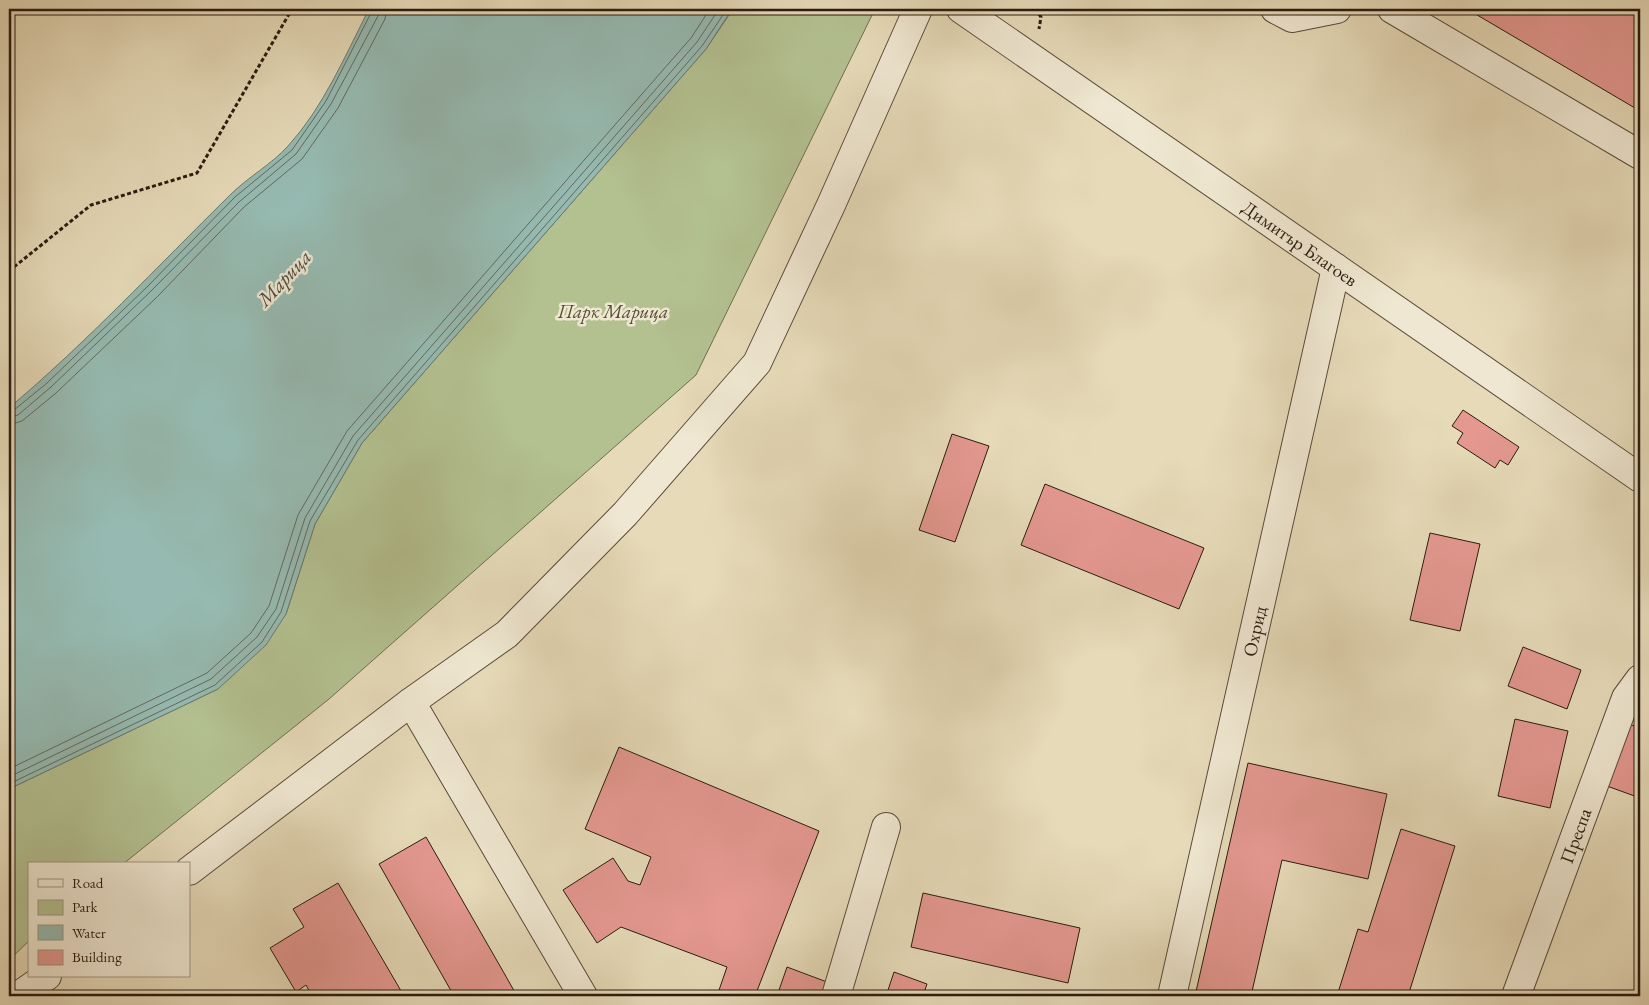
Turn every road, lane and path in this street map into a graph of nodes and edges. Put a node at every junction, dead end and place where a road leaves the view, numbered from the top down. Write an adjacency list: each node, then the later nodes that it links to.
1 (292, 9): 9 (path)
2 (918, 9): 12 (street)
3 (961, 9): 8 (street, Димитър Благоев)
4 (1275, 9): 5 (street)
5 (1337, 9)
6 (1392, 9): 7 (street)
7 (1640, 154)
8 (1336, 268): 10 (street, Димитър Благоев); 19 (street, Охрид)
9 (9, 271)
10 (1640, 478)
11 (1640, 679): 20 (street, Преспа)
12 (411, 702): 14 (street); 17 (street)
13 (886, 827): 18 (street)
14 (190, 870)
15 (44, 978): 16 (street)
16 (18, 996)
17 (582, 996)
18 (836, 996)
19 (1172, 996)
20 (1516, 996)

